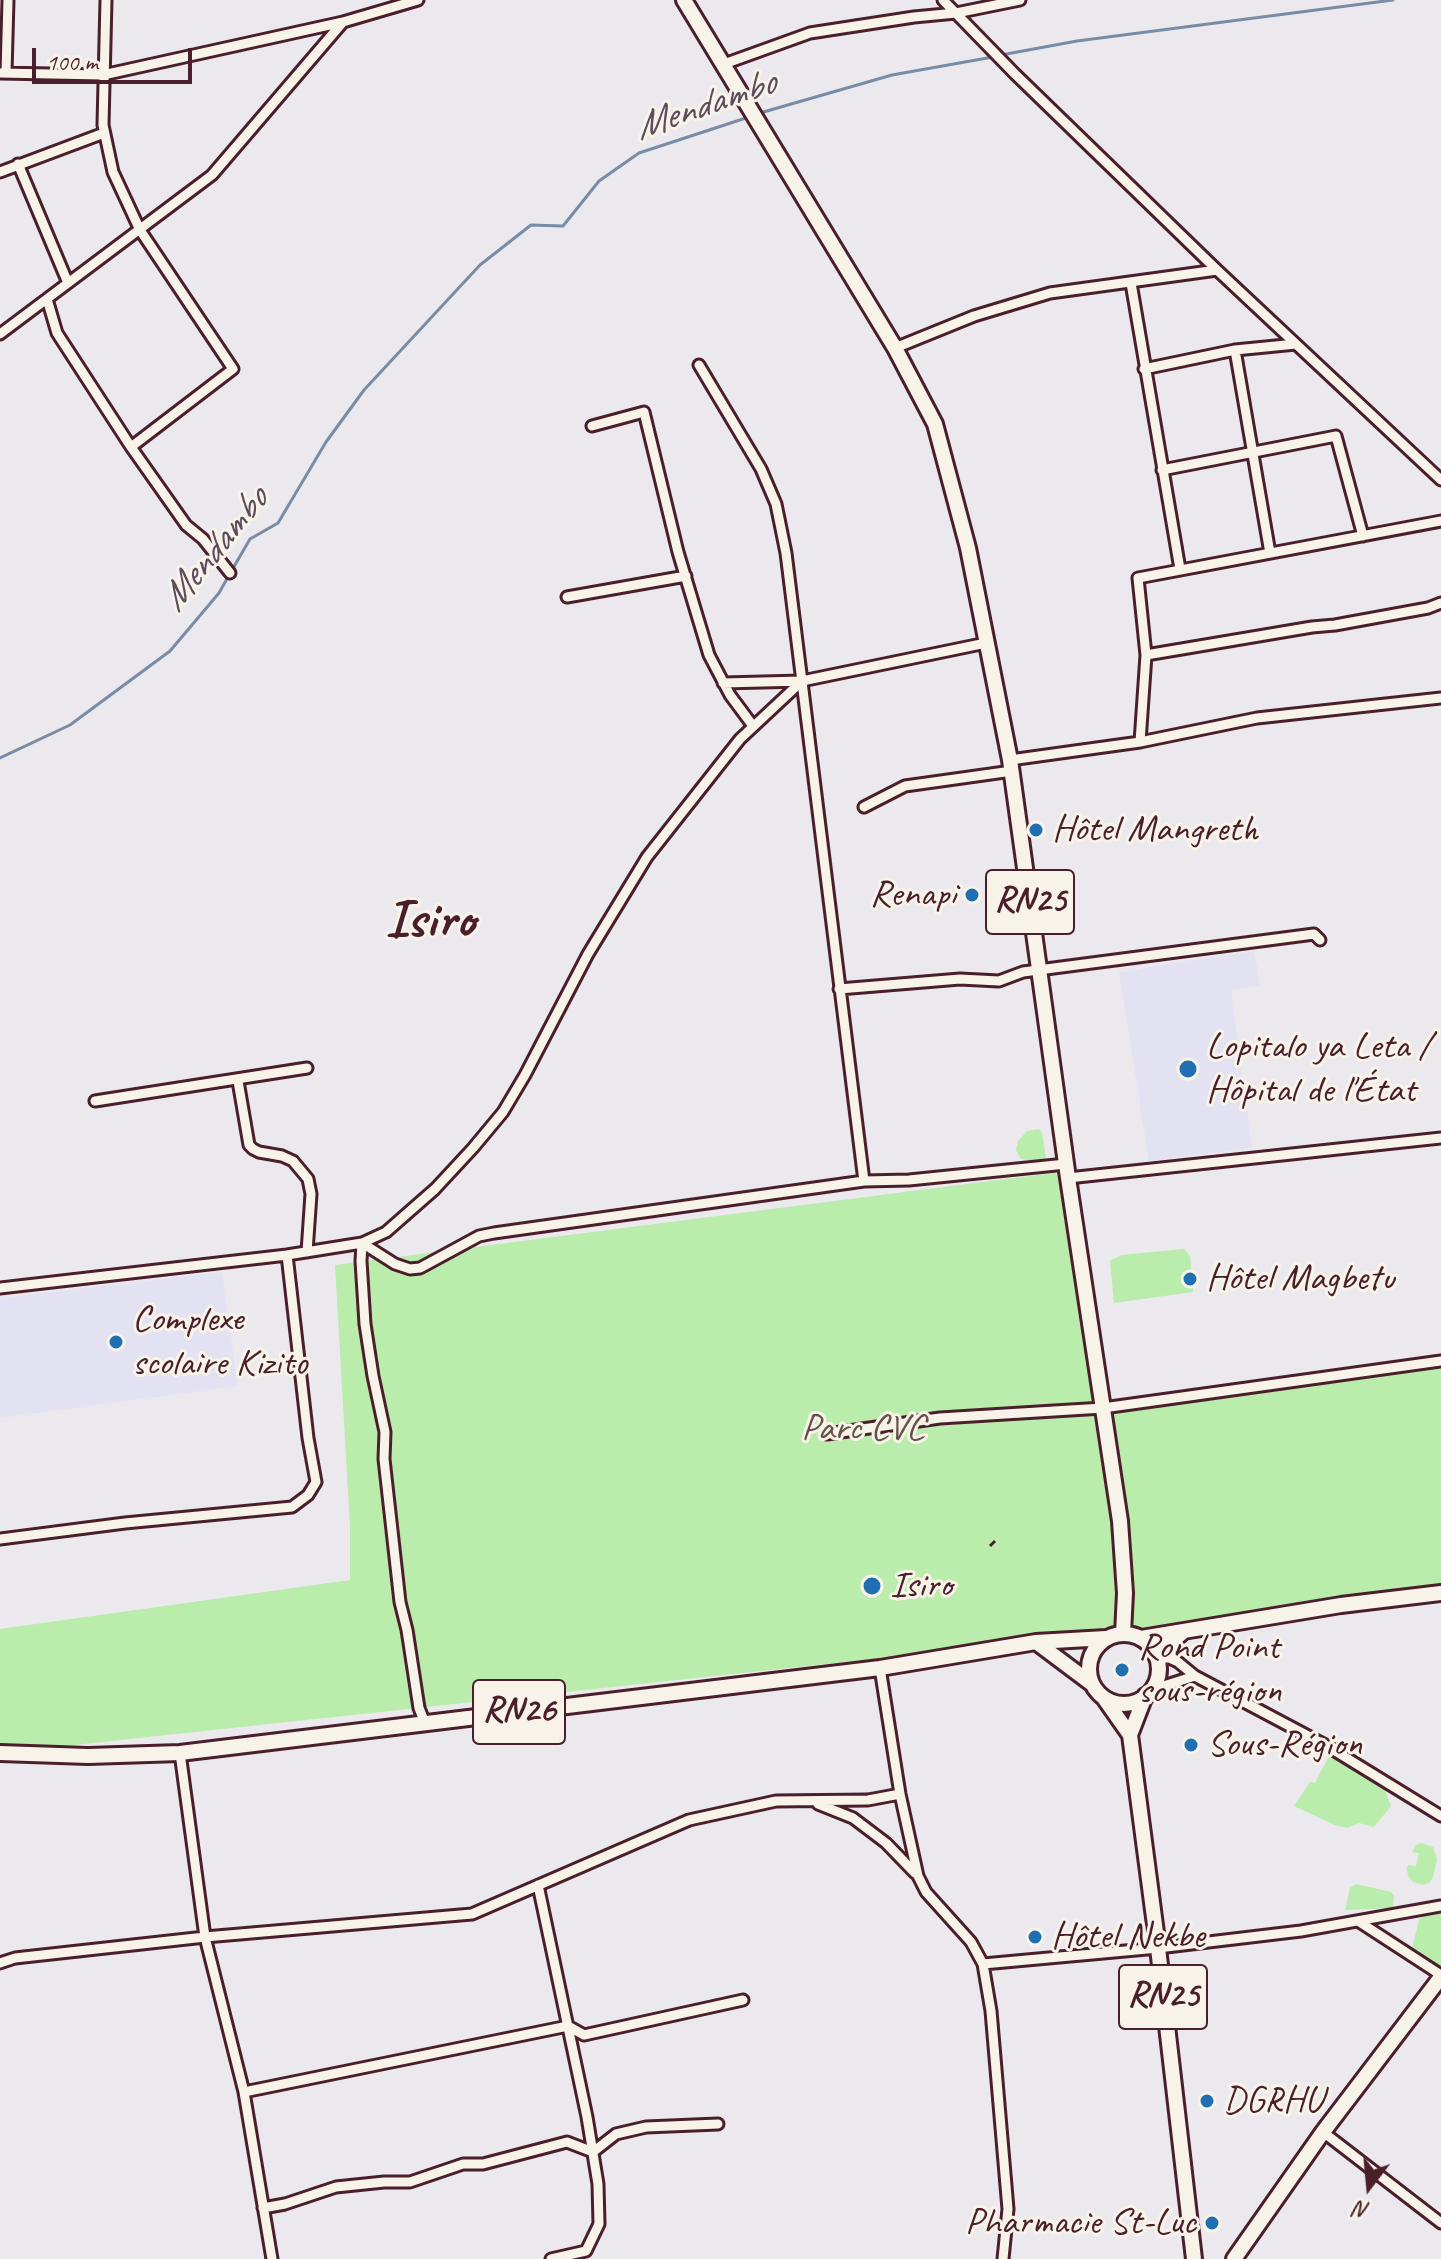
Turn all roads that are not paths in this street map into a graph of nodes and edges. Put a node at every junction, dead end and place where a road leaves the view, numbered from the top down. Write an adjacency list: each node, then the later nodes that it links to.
1 (8, 0): 10 (street)
2 (106, 0): 11 (street)
3 (418, 0): 8 (street)
4 (684, 0): 9 (main road, RN25)
5 (943, 0): 7 (street)
6 (1020, 0): 7 (street)
7 (956, 13): 9 (street); 16 (street)
8 (343, 22): 11 (street); 15 (street)
9 (724, 64): 22 (main road, RN25)
10 (3, 73): 11 (street)
11 (103, 75): 12 (street)
12 (104, 133): 13 (street); 15 (street)
13 (18, 164): 14 (street); 17 (street)
14 (0, 172)
15 (140, 230): 17 (street); 27 (street)
16 (1217, 270): 18 (street); 21 (street)
17 (68, 283): 19 (street)
18 (1131, 283): 22 (street); 25 (street)
19 (47, 299): 20 (street); 27 (street)
20 (0, 334)
21 (1296, 344): 23 (street); 30 (street)
22 (895, 348): 39 (main road, RN25)
23 (1235, 350): 25 (street); 28 (street)
24 (699, 365): 41 (street)
25 (1144, 369): 29 (street)
26 (592, 426): 36 (street)
27 (131, 447): 35 (street)
28 (1253, 452): 29 (street); 32 (street); 33 (street)
29 (1162, 470): 34 (street)
30 (1441, 480)
31 (1441, 521): 32 (street)
32 (1363, 536): 33 (street)
33 (1270, 553): 34 (street)
34 (1180, 569): 40 (street)
35 (230, 573)
36 (686, 576): 37 (street); 42 (street)
37 (567, 597)
38 (1441, 603): 40 (street)
39 (986, 643): 41 (street); 46 (main road, RN25)
40 (1146, 655): 45 (street)
41 (802, 681): 42 (street); 44 (street); 50 (street)
42 (723, 683): 44 (street)
43 (1441, 698): 45 (street)
44 (753, 726): 57 (street)
45 (1140, 742): 46 (street)
46 (1011, 766): 47 (street); 49 (main road, RN25)
47 (864, 807)
48 (1320, 940): 49 (street)
49 (1039, 971): 50 (street); 55 (main road, RN25)
50 (839, 989): 56 (street)
51 (307, 1068): 52 (street)
52 (238, 1081): 53 (street); 58 (street)
53 (95, 1101)
54 (1441, 1138): 55 (street)
55 (1067, 1171): 56 (street); 62 (main road, RN25)
56 (864, 1181): 57 (street)
57 (362, 1243): 58 (street); 77 (street)
58 (307, 1252): 59 (street)
59 (287, 1255): 60 (street); 64 (street)
60 (0, 1288)
61 (1441, 1361): 62 (street)
62 (1103, 1408): 63 (street); 67 (main road, RN25)
63 (827, 1434)
64 (0, 1539)
65 (1441, 1593): 66 (main road)
66 (1184, 1631): 69 (main road); 71 (main road)
67 (1123, 1634): 68 (main road); 69 (main road)
68 (1106, 1638): 70 (main road, RN26); 74 (main road)
69 (1141, 1638): 71 (main road)
70 (1036, 1642): 72 (main road, RN26); 74 (main road)
71 (1157, 1657): 73 (street); 75 (main road, RN25)
72 (880, 1668): 77 (main road, RN26); 81 (street)
73 (1195, 1676): 75 (street); 83 (street)
74 (1092, 1684): 76 (main road, RN25)
75 (1148, 1693): 76 (main road); 78 (main road, RN25)
76 (1104, 1698): 78 (main road, RN25)
77 (425, 1723): 80 (main road, RN26)
78 (1130, 1735): 89 (main road, RN25)
79 (0, 1753): 80 (main road, RN26)
80 (180, 1753): 88 (street)
81 (900, 1794): 82 (street); 84 (street)
82 (812, 1802): 84 (street); 85 (street)
83 (1441, 1816)
84 (918, 1876): 91 (street)
85 (538, 1885): 88 (street); 94 (street)
86 (1441, 1906): 87 (street)
87 (1358, 1921): 89 (street); 92 (street)
88 (205, 1937): 90 (street); 95 (street)
89 (1158, 1948): 91 (street); 104 (main road, RN25)
90 (0, 1963)
91 (983, 1964): 103 (street)
92 (1441, 1976): 97 (main road)
93 (743, 2000): 94 (street)
94 (568, 2026): 95 (street); 98 (street)
95 (244, 2092): 99 (street)
96 (718, 2124): 98 (street)
97 (1323, 2132): 100 (street); 105 (main road)
98 (593, 2152): 99 (street); 102 (street)
99 (263, 2208): 101 (street)
100 (1441, 2222)
101 (272, 2259)
102 (551, 2259)
103 (1003, 2259)
104 (1194, 2259)
105 (1234, 2259)

